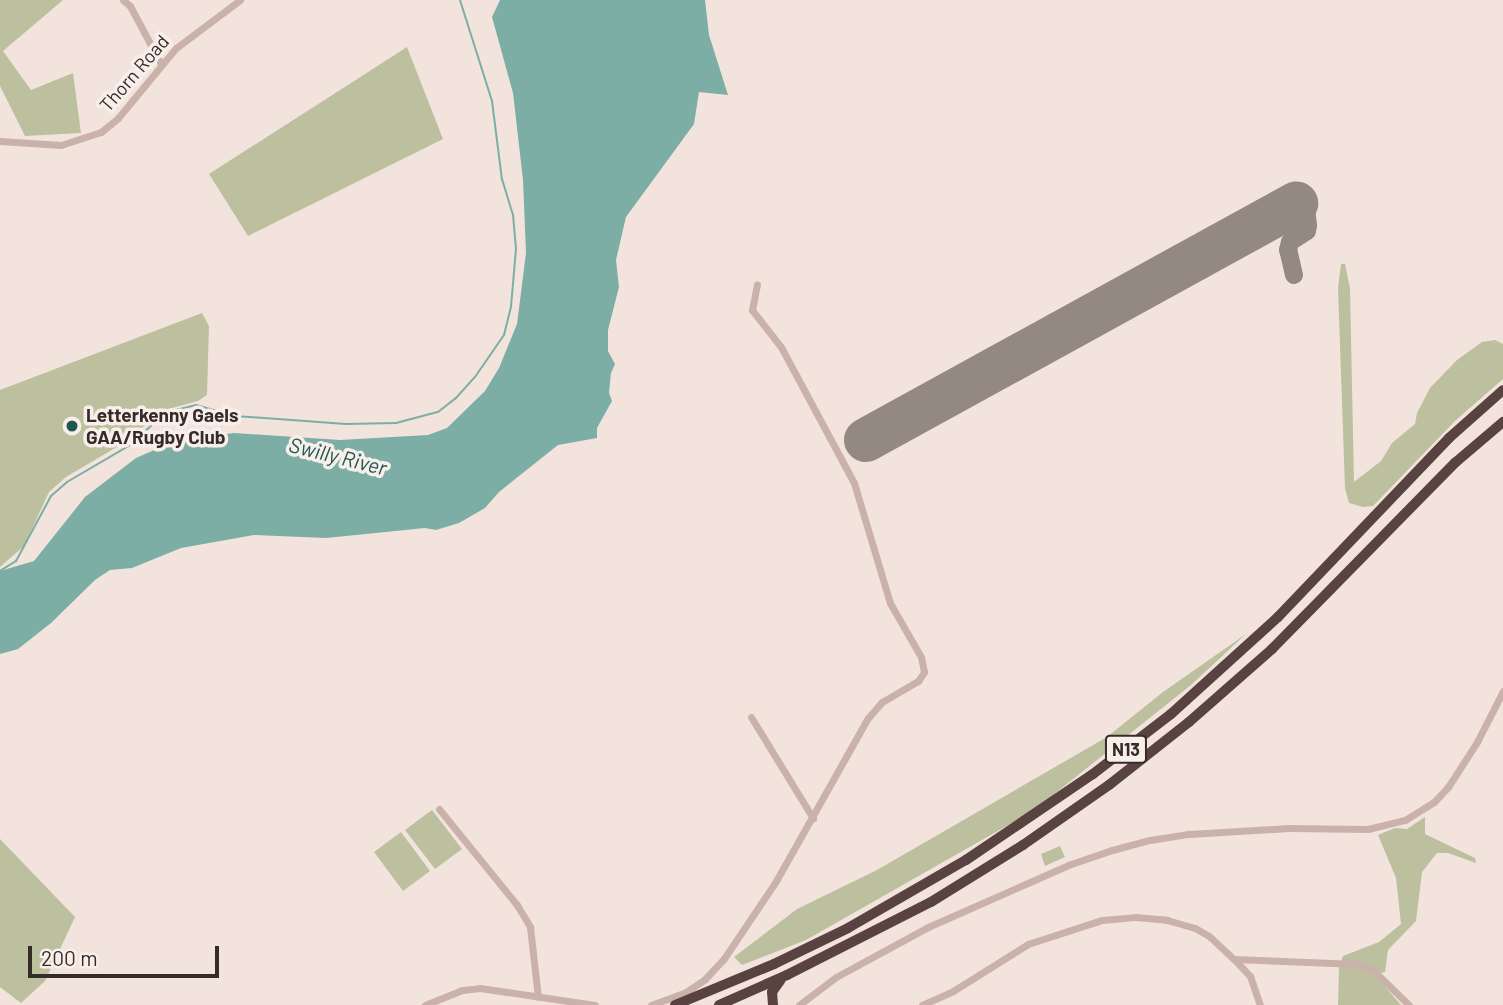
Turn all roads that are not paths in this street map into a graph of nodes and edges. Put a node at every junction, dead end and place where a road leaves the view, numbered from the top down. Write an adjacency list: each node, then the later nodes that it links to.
1 (123, 0): 3 (street)
2 (240, 0): 3 (street, Thorn Road)
3 (161, 64): 4 (street, Thorn Road)
4 (0, 141)
5 (757, 284): 11 (street)
6 (1503, 390): 19 (highway, N13)
7 (1503, 422): 13 (highway, N13)
8 (1503, 691): 22 (street)
9 (751, 717): 11 (street)
10 (439, 809): 14 (street)
11 (813, 818): 18 (street)
12 (1234, 959): 23 (street); 24 (street); 25 (street)
13 (788, 975): 20 (highway, N13); 21 (highway)
14 (535, 996): 15 (street); 16 (street); 17 (street)
15 (425, 1005)
16 (532, 1005)
17 (595, 1005)
18 (651, 1005)
19 (675, 1005)
20 (719, 1005)
21 (773, 1005)
22 (799, 1005)
23 (922, 1005)
24 (1260, 1005)
25 (1409, 1005)

